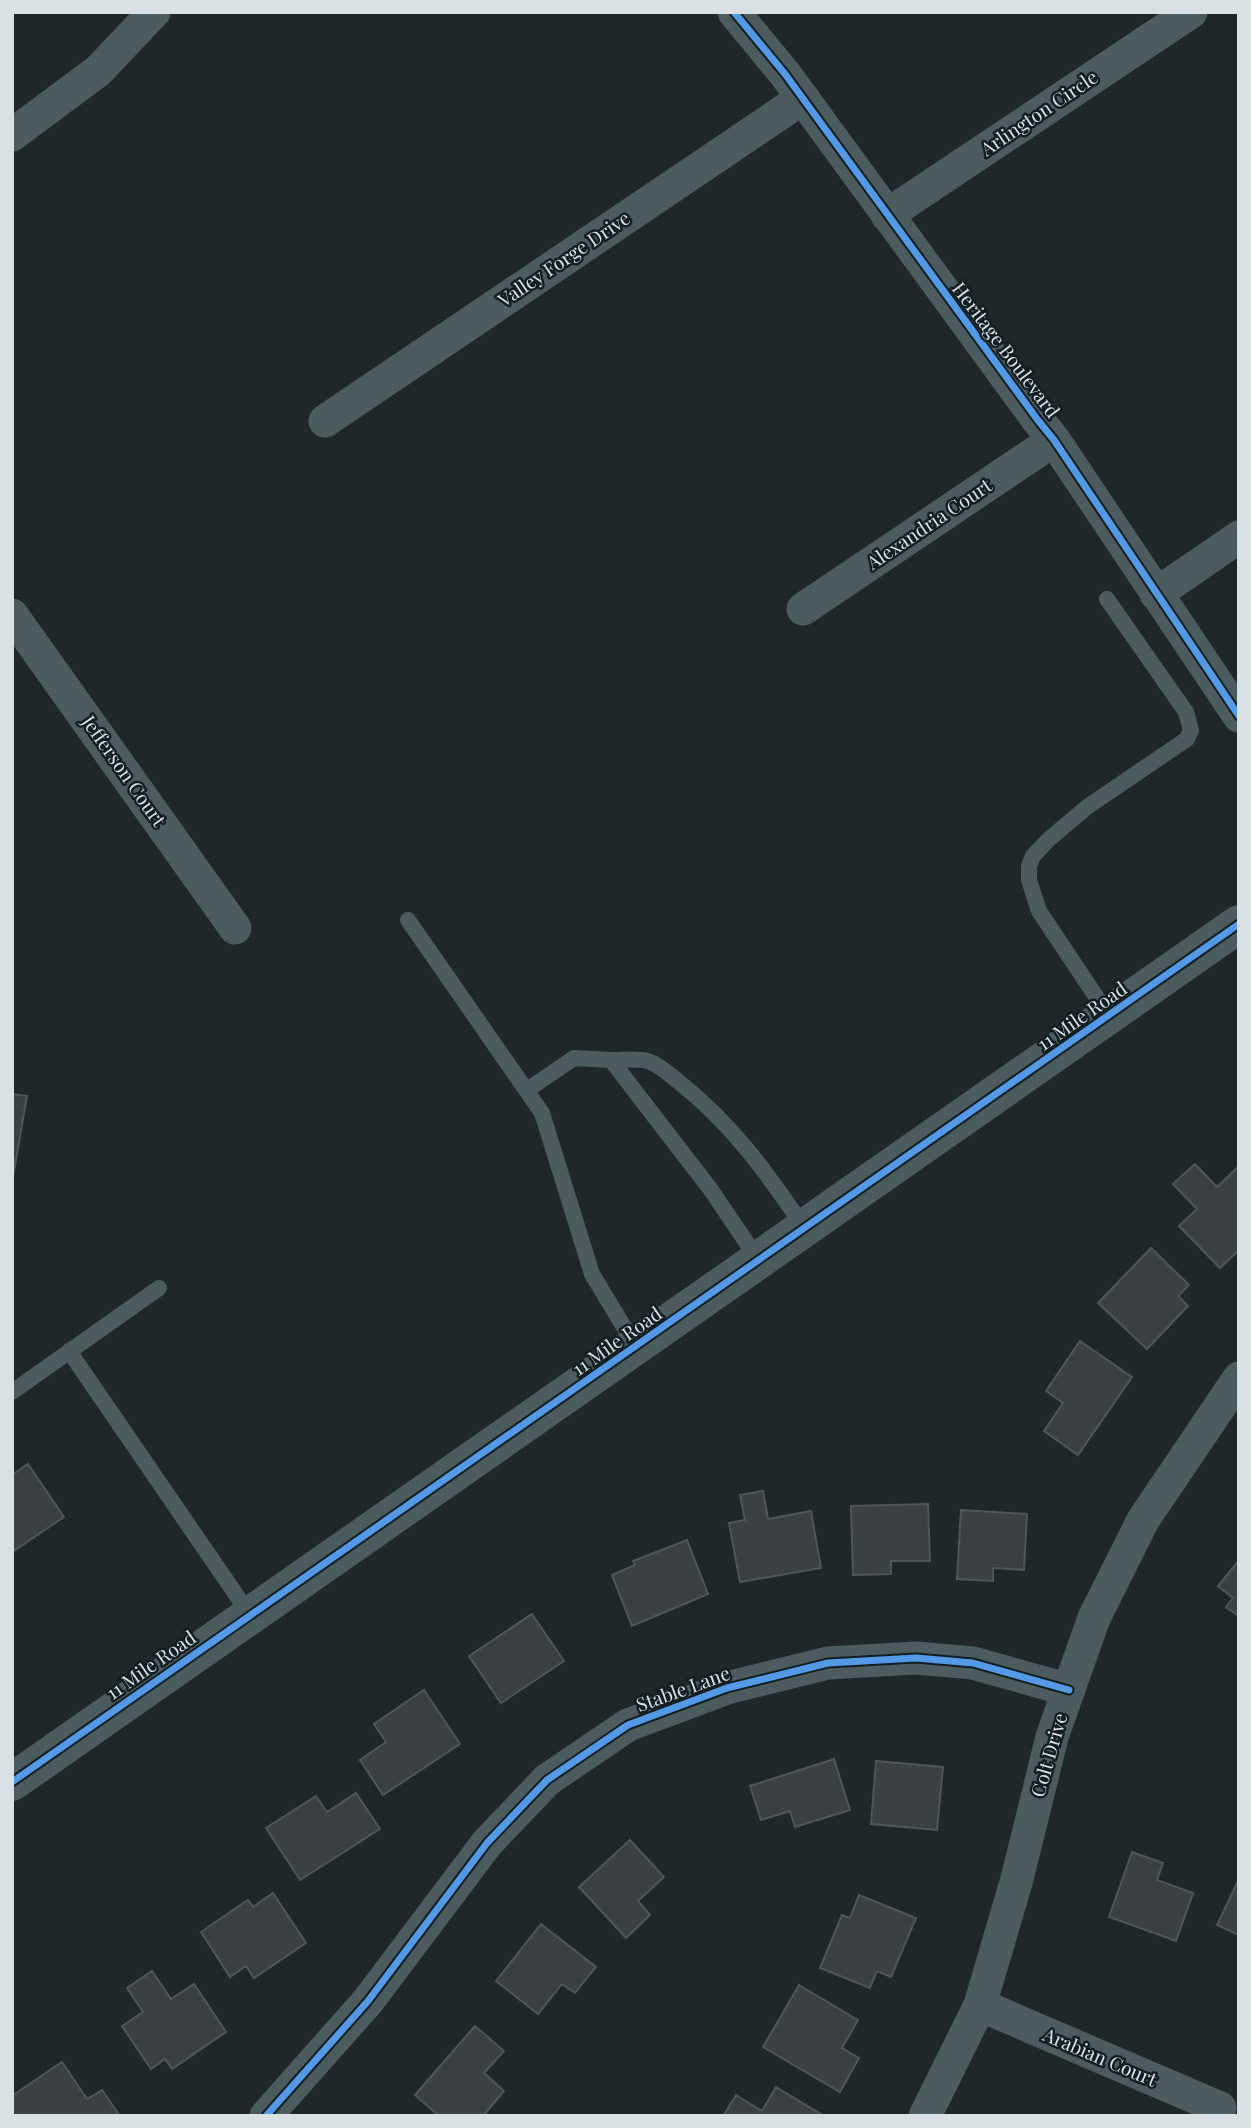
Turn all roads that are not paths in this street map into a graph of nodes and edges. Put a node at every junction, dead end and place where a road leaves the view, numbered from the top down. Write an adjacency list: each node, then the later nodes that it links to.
1 (155, 12): 5 (street)
2 (734, 12): 4 (street, Heritage Boulevard)
3 (1191, 12): 6 (street, Arlington Circle)
4 (803, 97): 6 (street, Heritage Boulevard); 7 (street, Valley Forge Drive)
5 (12, 135)
6 (887, 215): 8 (street, Heritage Boulevard)
7 (325, 421)
8 (1054, 440): 10 (street, Heritage Boulevard); 12 (street, Alexandria Court)
9 (1239, 537): 10 (street)
10 (1156, 594): 14 (street, Heritage Boulevard)
11 (1107, 599): 18 (lane)
12 (803, 609)
13 (12, 615): 17 (street, Jefferson Court)
14 (1239, 716)
15 (408, 920): 20 (lane)
16 (1239, 925): 18 (street, 11 Mile Road)
17 (235, 928)
18 (1109, 1016): 21 (street, 11 Mile Road)
19 (611, 1060): 20 (lane); 21 (lane); 22 (lane)
20 (527, 1090): 24 (lane)
21 (805, 1229): 22 (street, 11 Mile Road)
22 (760, 1261): 24 (street, 11 Mile Road)
23 (159, 1288): 25 (lane)
24 (636, 1346): 28 (street, 11 Mile Road)
25 (69, 1351): 26 (lane); 28 (lane)
26 (12, 1392)
27 (1234, 1394): 29 (street, Colt Drive)
28 (250, 1615): 30 (street, 11 Mile Road)
29 (1069, 1689): 31 (street, Colt Drive); 33 (street, Stable Lane)
30 (12, 1782)
31 (980, 2006): 32 (street, Arabian Court); 34 (street, Colt Drive)
32 (1220, 2108)
33 (266, 2116)
34 (925, 2116)

